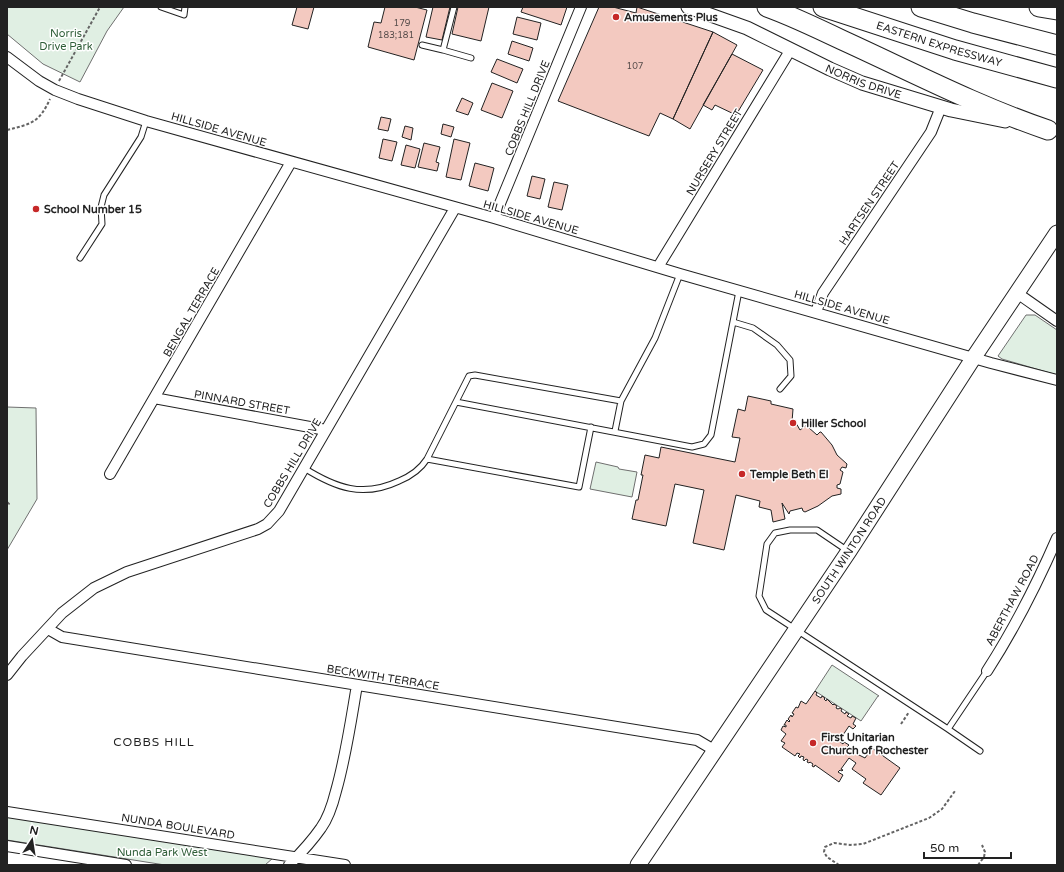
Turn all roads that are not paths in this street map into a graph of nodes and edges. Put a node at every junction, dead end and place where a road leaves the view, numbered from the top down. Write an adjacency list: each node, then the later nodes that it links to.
1 (161, 7): 2 (lane)
2 (185, 7)
3 (454, 7): 14 (lane)
4 (581, 7): 23 (street, COBBS HILL DRIVE)
5 (688, 7): 13 (street, NORRIS DRIVE)
6 (767, 7): 20 (highway)
7 (822, 7): 17 (highway, EASTERN EXPRESSWAY)
8 (922, 7): 12 (highway)
9 (1039, 7): 10 (highway)
10 (1057, 10)
11 (422, 45): 14 (lane)
12 (1057, 45)
13 (791, 49): 18 (street, NORRIS DRIVE); 26 (street, NURSERY STREET)
14 (443, 50): 16 (lane)
15 (7, 57): 19 (street, HILLSIDE AVENUE)
16 (471, 58)
17 (1057, 78)
18 (941, 107): 20 (street, NORRIS DRIVE); 30 (street, HARTSEN STREET)
19 (146, 121): 21 (street, HILLSIDE AVENUE); 25 (lane)
20 (1048, 130)
21 (291, 162): 22 (street, HILLSIDE AVENUE); 36 (street, BENGAL TERRACE)
22 (455, 208): 23 (street, HILLSIDE AVENUE); 40 (street, COBBS HILL DRIVE)
23 (494, 218): 26 (street, HILLSIDE AVENUE)
24 (1057, 233): 29 (main road, SOUTH WINTON ROAD)
25 (80, 258)
26 (658, 267): 27 (street, HILLSIDE AVENUE)
27 (680, 274): 28 (street, HILLSIDE AVENUE); 37 (lane)
28 (739, 291): 30 (street, HILLSIDE AVENUE); 32 (lane)
29 (1017, 293): 31 (street); 33 (main road, SOUTH WINTON ROAD)
30 (816, 312): 33 (street, HILLSIDE AVENUE)
31 (1057, 321)
32 (733, 322): 35 (lane); 41 (lane)
33 (974, 357): 34 (street, HILLSIDE AVENUE); 46 (main road, SOUTH WINTON ROAD)
34 (1057, 380)
35 (780, 389)
36 (154, 398): 40 (street, PINNARD STREET); 44 (street, BENGAL TERRACE)
37 (621, 401): 38 (lane); 41 (lane)
38 (456, 402): 39 (lane); 42 (lane)
39 (591, 427): 41 (lane); 42 (lane)
40 (326, 430): 43 (street, COBBS HILL DRIVE)
41 (615, 431)
42 (427, 459): 43 (lane)
43 (304, 468): 47 (street, COBBS HILL DRIVE)
44 (110, 474)
45 (1057, 538): 49 (street, ABERTHAW ROAD)
46 (849, 551): 48 (main road, SOUTH WINTON ROAD); 48 (lane)
47 (48, 629): 50 (street, COBBS HILL DRIVE); 51 (street, BECKWITH TERRACE)
48 (796, 629): 52 (lane); 53 (main road, SOUTH WINTON ROAD)
49 (987, 671): 52 (lane)
50 (7, 675)
51 (357, 685): 53 (street, BECKWITH TERRACE); 57 (street)
52 (948, 729): 54 (lane)
53 (714, 750): 61 (main road, SOUTH WINTON ROAD)
54 (980, 751)
55 (7, 812): 57 (street, NUNDA BOULEVARD)
56 (7, 846): 58 (street)
57 (298, 857): 59 (street); 60 (street, NUNDA BOULEVARD)
58 (126, 865)
59 (289, 865)
60 (345, 865)
61 (638, 865)

